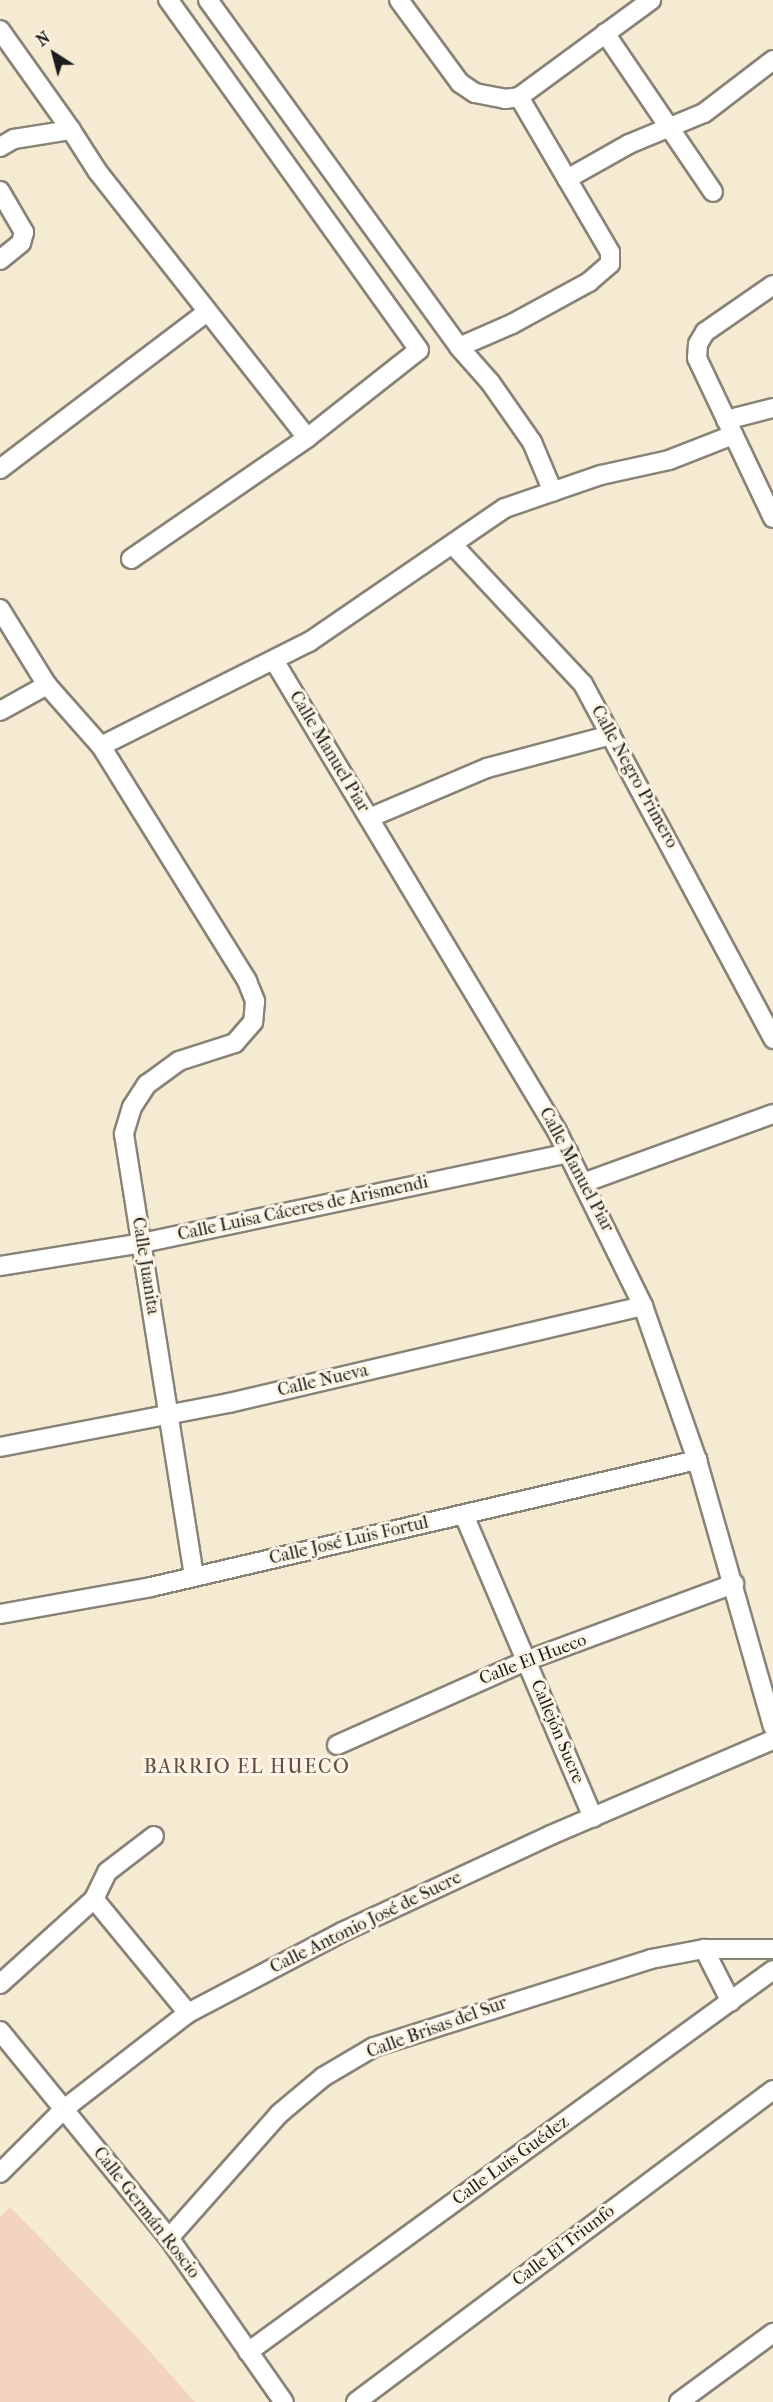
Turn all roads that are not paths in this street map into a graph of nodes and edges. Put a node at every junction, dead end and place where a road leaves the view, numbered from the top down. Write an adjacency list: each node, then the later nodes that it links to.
1 (168, 0): 21 (street)
2 (208, 0): 18 (street)
3 (399, 0): 8 (street)
4 (651, 0): 6 (street)
5 (0, 30): 10 (street)
6 (605, 33): 8 (street); 9 (street)
7 (773, 60): 9 (street)
8 (519, 97): 12 (street)
9 (671, 127): 12 (street); 14 (street)
10 (71, 130): 11 (street); 17 (street)
11 (0, 147)
12 (567, 179): 18 (street)
13 (0, 191): 15 (street)
14 (712, 192)
15 (0, 260)
16 (773, 285): 20 (street)
17 (207, 312): 21 (street); 22 (street)
18 (459, 347): 23 (street)
19 (773, 408): 20 (street)
20 (729, 428): 23 (street); 24 (street)
21 (307, 438): 26 (street)
22 (0, 469)
23 (553, 492): 25 (street)
24 (773, 518)
25 (453, 545): 28 (street); 31 (street, Calle Negro Primero)
26 (132, 559)
27 (0, 609): 29 (street)
28 (275, 662): 32 (street); 33 (street, Calle Manuel Piar)
29 (47, 685): 30 (street); 32 (street)
30 (0, 711)
31 (611, 735): 33 (street); 34 (street, Calle Negro Primero)
32 (101, 746): 38 (street, Calle Juanita)
33 (369, 818): 36 (street, Calle Manuel Piar)
34 (773, 1038)
35 (773, 1114): 37 (street)
36 (570, 1153): 37 (street, Calle Manuel Piar); 38 (street, Calle Luisa Cáceres de Arismendi)
37 (586, 1182): 40 (street, Calle Manuel Piar)
38 (142, 1243): 39 (street, Calle Luisa Cáceres de Arismendi); 41 (street, Calle Juanita)
39 (0, 1266)
40 (643, 1306): 41 (street, Calle Nueva); 43 (street, Calle Manuel Piar)
41 (168, 1415): 42 (street, Calle Nueva); 45 (street, Calle Juanita)
42 (0, 1447)
43 (697, 1460): 44 (street, Calle José Luis Fortul); 46 (street, Calle Manuel Piar)
44 (464, 1515): 45 (street, Calle José Luis Fortul); 48 (street, Callejón Sucre)
45 (194, 1577): 47 (street, Calle José Luis Fortul)
46 (734, 1584): 48 (street, Calle El Hueco); 49 (street, Calle Manuel Piar)
47 (0, 1614)
48 (528, 1660): 51 (street, Calle El Hueco); 52 (street, Callejón Sucre)
49 (773, 1726)
50 (773, 1740): 52 (street, Calle Antonio José de Sucre)
51 (337, 1745)
52 (593, 1818): 60 (street, Calle Antonio José de Sucre)
53 (154, 1836): 54 (street)
54 (94, 1899): 58 (street); 60 (street)
55 (704, 1949): 56 (street, Calle Brisas del Sur); 59 (street); 65 (street, Calle Brisas del Sur)
56 (773, 1949)
57 (773, 1970): 59 (street, Calle Luis Guédez)
58 (0, 1984)
59 (731, 2002): 67 (street, Calle Luis Guédez)
60 (188, 2013): 63 (street, Calle Antonio José de Sucre)
61 (0, 2031): 63 (street, Calle Germán Roscio)
62 (773, 2090): 69 (street, Calle El Triunfo)
63 (63, 2109): 64 (street, Calle Antonio José de Sucre); 65 (street, Calle Germán Roscio)
64 (0, 2173)
65 (169, 2238): 67 (street, Calle Germán Roscio)
66 (773, 2333): 70 (street)
67 (248, 2352): 68 (street, Calle Germán Roscio)
68 (284, 2402)
69 (356, 2402)
70 (679, 2402)

